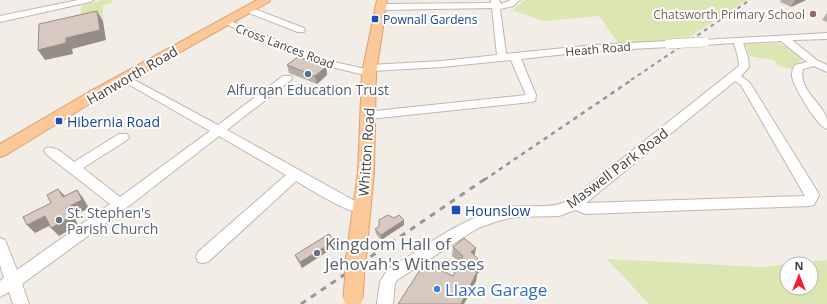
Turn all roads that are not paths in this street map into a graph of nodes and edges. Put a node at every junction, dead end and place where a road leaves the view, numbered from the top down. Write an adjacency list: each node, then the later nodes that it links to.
1 (90, 0): 7 (street)
2 (265, 0): 6 (main road, Hanworth Road)
3 (516, 0): 5 (street)
4 (381, 3): 5 (street); 17 (main road, Whitton Road)
5 (496, 3): 14 (street)
6 (247, 9): 8 (main road, Hanworth Road); 9 (street)
7 (0, 19)
8 (225, 22): 17 (street, Cross Lances Road); 19 (main road, Hanworth Road)
9 (302, 30)
10 (827, 36): 11 (street, Heath Road)
11 (784, 39): 12 (street, Heath Road); 15 (street)
12 (737, 40): 13 (street, Heath Road, bridge); 18 (street, Maswell Park Road)
13 (515, 57): 14 (street, Heath Road); 21 (street)
14 (502, 58): 17 (street, Heath Road)
15 (815, 63): 16 (street); 22 (street)
16 (827, 69)
17 (370, 71): 21 (main road, Whitton Road)
18 (735, 76): 29 (street, Maswell Park Road); 29 (street)
19 (125, 78): 23 (street); 25 (main road, Hanworth Road)
20 (287, 78): 23 (street)
21 (369, 114): 31 (main road, Whitton Road)
22 (827, 125)
23 (218, 132): 28 (street); 30 (street)
24 (123, 137): 27 (street)
25 (0, 151)
26 (50, 151): 27 (street)
27 (74, 168): 30 (street)
28 (295, 174): 31 (street); 33 (street)
29 (575, 204): 38 (street, Maswell Park Road)
30 (120, 205): 34 (street)
31 (362, 209): 36 (main road, Whitton Road, bridge)
32 (0, 244): 34 (street)
33 (204, 257)
34 (13, 281): 35 (street); 37 (street)
35 (0, 290)
36 (352, 301)
37 (21, 304)
38 (385, 304)

